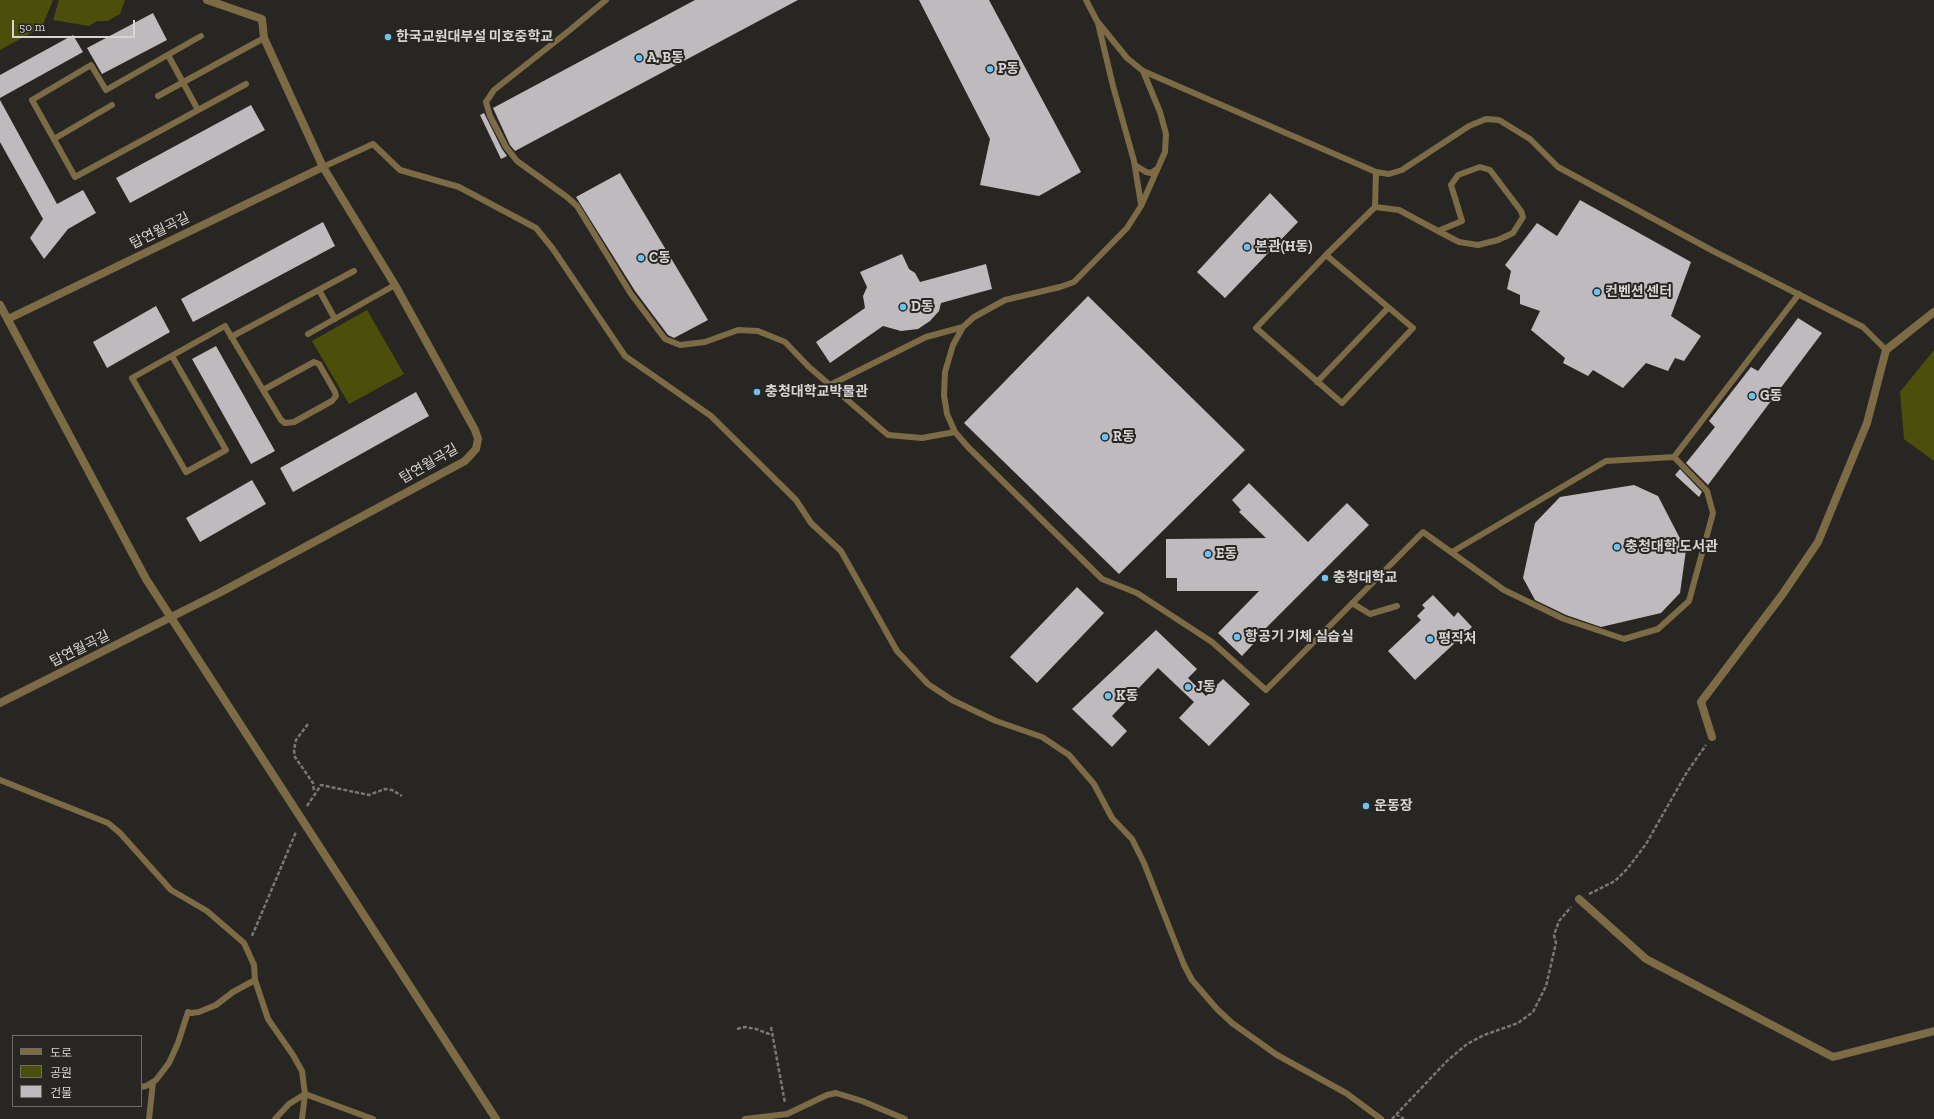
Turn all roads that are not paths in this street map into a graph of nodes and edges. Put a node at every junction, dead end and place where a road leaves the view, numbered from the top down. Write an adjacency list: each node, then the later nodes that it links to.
1 (207, 0): 6 (street, 탑연월곡길)
2 (606, 0): 38 (lane)
3 (1086, 0): 4 (lane)
4 (1097, 20): 8 (lane); 15 (lane)
5 (201, 36): 7 (lane)
6 (264, 38): 9 (lane); 16 (street, 탑연월곡길)
7 (168, 55): 9 (lane); 14 (lane)
8 (1144, 71): 17 (lane); 18 (lane)
9 (183, 82): 11 (lane); 13 (lane)
10 (246, 84): 13 (lane)
11 (158, 96)
12 (112, 105): 14 (lane)
13 (198, 110): 14 (lane)
14 (54, 139)
15 (1135, 165): 17 (lane); 19 (lane)
16 (323, 167): 24 (street, 탑연월곡길); 31 (street, 탑연월곡길); 62 (lane)
17 (1157, 169): 19 (lane)
18 (1376, 172): 20 (lane); 26 (lane)
19 (1141, 206): 32 (lane)
20 (1374, 207): 21 (lane); 22 (lane)
21 (1438, 231): 21 (lane)
22 (1326, 256): 28 (lane); 37 (lane)
23 (354, 271): 25 (lane)
24 (395, 285): 30 (lane); 45 (street, 탑연월곡길)
25 (320, 290): 30 (lane); 34 (lane)
26 (1799, 294): 35 (lane); 41 (lane)
27 (0, 305): 31 (street)
28 (1388, 308): 37 (lane); 37 (lane)
29 (1934, 312): 35 (street)
30 (335, 319): 33 (lane)
31 (8, 320): 45 (street)
32 (963, 327): 38 (lane); 40 (lane)
33 (308, 334)
34 (232, 338): 36 (lane); 39 (lane)
35 (1886, 350): 47 (street)
36 (172, 356): 36 (lane)
37 (1317, 382)
38 (830, 385): 40 (lane)
39 (263, 390): 39 (lane)
40 (955, 432): 43 (lane)
41 (1674, 457): 42 (lane); 42 (lane)
42 (1452, 552): 43 (lane)
43 (1352, 603): 44 (lane)
44 (1397, 606)
45 (172, 618): 46 (street, 탑연월곡길); 59 (street)
46 (0, 703)
47 (1712, 737)
48 (0, 780): 50 (lane)
49 (1579, 899): 51 (street)
50 (255, 980): 52 (lane); 54 (lane)
51 (1934, 1031)
52 (153, 1082): 53 (lane); 55 (lane)
53 (142, 1087)
54 (305, 1094): 56 (lane); 57 (lane); 58 (lane)
55 (149, 1119)
56 (275, 1119)
57 (302, 1119)
58 (373, 1119)
59 (496, 1119)
60 (745, 1119): 61 (lane)
61 (905, 1119)
62 (1381, 1119)

